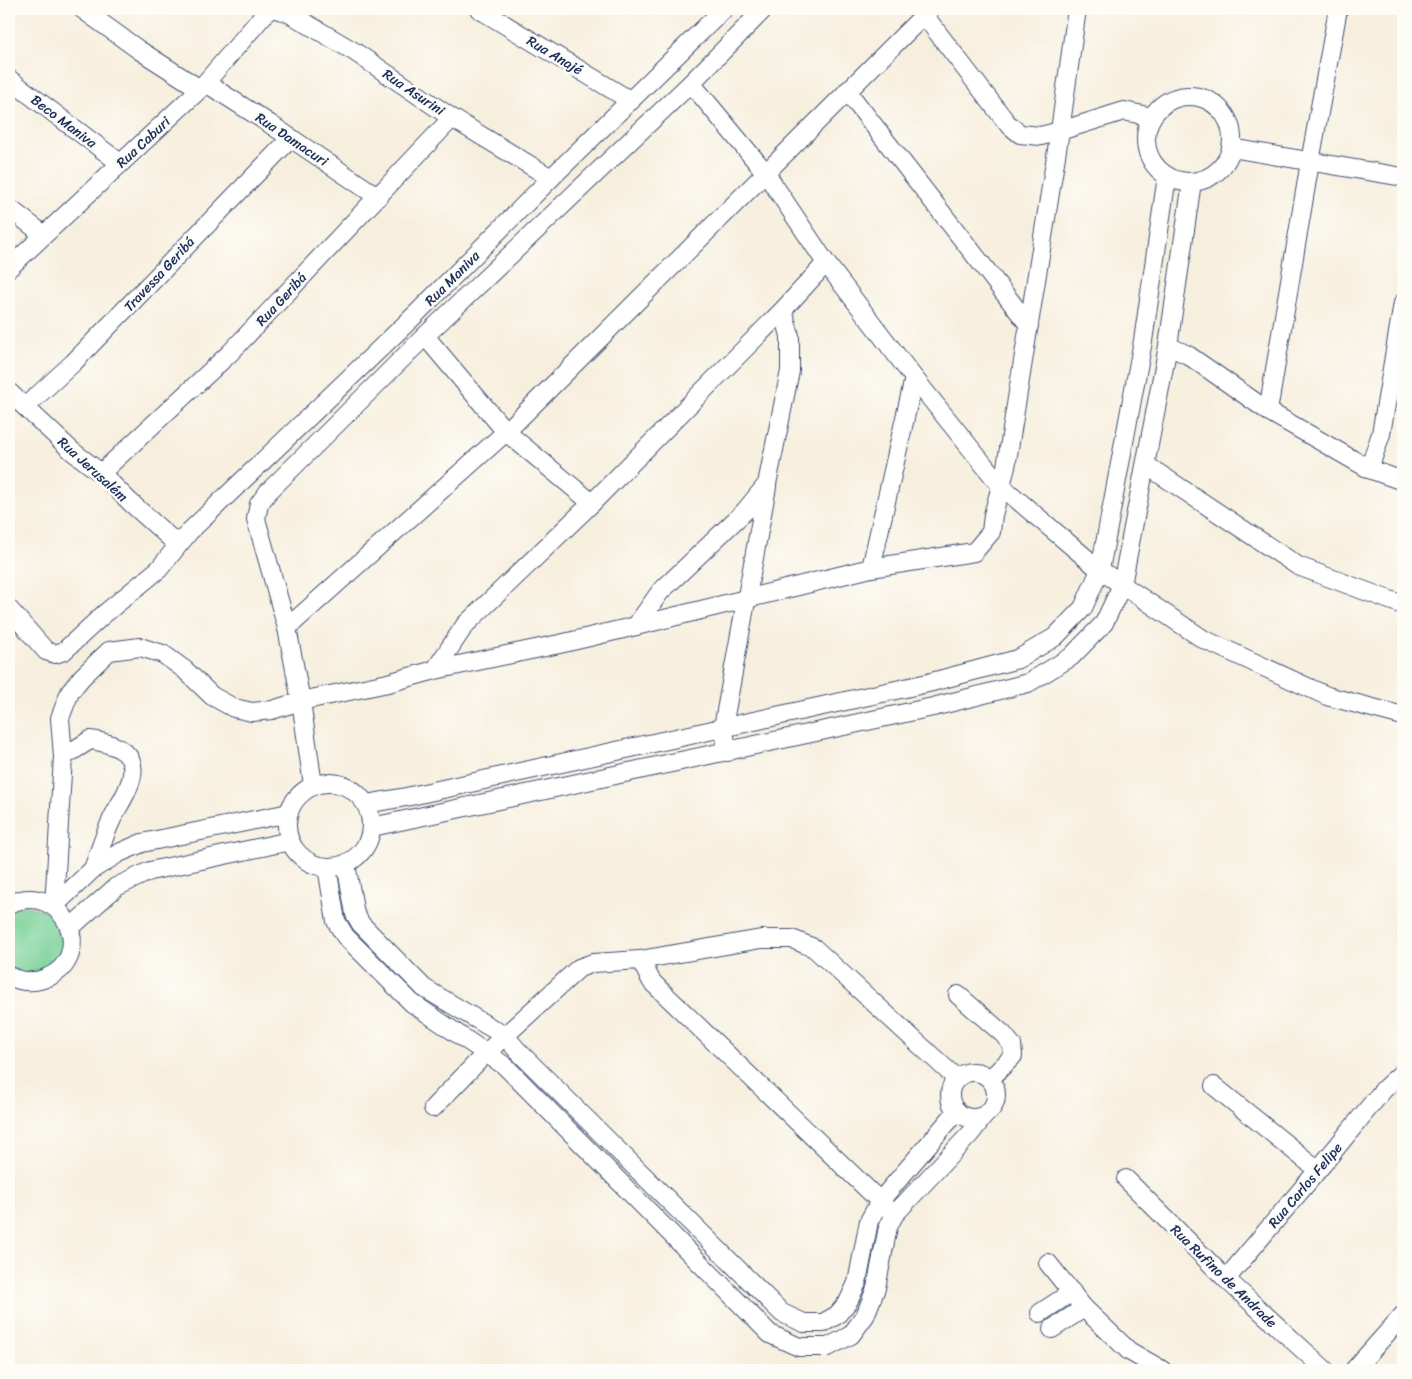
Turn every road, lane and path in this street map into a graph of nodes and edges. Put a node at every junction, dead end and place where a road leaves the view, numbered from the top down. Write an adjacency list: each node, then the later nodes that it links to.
1 (82, 9): 12 (street, Rua Damacuri)
2 (269, 9): 12 (street, Rua Caburi)
3 (479, 9): 14 (street, Rua Anajé)
4 (724, 9): 14 (street, Rua Maniva)
5 (764, 9): 11 (street)
6 (1077, 9): 17 (street)
7 (1338, 9): 20 (street)
8 (284, 10): 16 (street, Rua Asurini)
9 (927, 12): 13 (street); 17 (street)
10 (9, 78): 21 (street, Beco Maniva)
11 (691, 83): 22 (street); 35 (street)
12 (203, 86): 18 (street, Rua Damacuri); 21 (street, Rua Caburi)
13 (847, 91): 22 (street); 34 (street)
14 (631, 101): 25 (street, Rua Maniva)
15 (1152, 117): 17 (street); 19 (street); 23 (street)
16 (452, 118): 25 (street, Rua Asurini); 27 (street, Rua Geribá)
17 (1060, 131): 34 (street)
18 (290, 138): 27 (street, Rua Damacuri); 39 (street, Travessa Geribá)
19 (1231, 148): 20 (street); 26 (street)
20 (1310, 162): 24 (street); 40 (street)
21 (120, 164): 29 (street, Rua Caburi)
22 (765, 172): 30 (street); 41 (street)
23 (1167, 176): 26 (street); 51 (street)
24 (1403, 177)
25 (551, 178): 49 (street, Rua Maniva)
26 (1192, 182): 36 (street)
27 (378, 197): 44 (street, Rua Geribá)
28 (9, 208): 29 (street)
29 (44, 235): 31 (street, Rua Caburi)
30 (826, 263): 33 (street); 37 (street)
31 (9, 268)
32 (1403, 303): 43 (street)
33 (783, 310): 46 (street); 48 (street)
34 (1029, 325): 47 (street)
35 (425, 336): 41 (street); 57 (street)
36 (1168, 346): 40 (street); 42 (street)
37 (914, 378): 47 (street); 50 (street)
38 (9, 392): 39 (street, Rua Jerusalém)
39 (25, 407): 44 (street, Rua Jerusalém)
40 (1268, 411): 43 (street)
41 (506, 432): 48 (street); 57 (street)
42 (1146, 465): 52 (street); 54 (street)
43 (1369, 469): 45 (street)
44 (101, 473): 49 (street, Rua Jerusalém)
45 (1403, 481)
46 (767, 484): 53 (street); 56 (street)
47 (1001, 486): 50 (street); 51 (street)
48 (592, 503): 58 (street)
49 (178, 545): 55 (street, Rua Maniva)
50 (871, 568): 53 (street)
51 (1100, 570): 52 (street); 59 (street)
52 (1122, 585): 61 (street); 62 (street)
53 (746, 599): 56 (street); 63 (street)
54 (1403, 605)
55 (9, 609)
56 (636, 626): 58 (street)
57 (287, 628): 60 (street)
58 (435, 670): 60 (street)
59 (928, 683): 61 (street); 63 (street)
60 (301, 701): 65 (street); 66 (street)
61 (933, 707): 64 (street)
62 (1403, 716)
63 (723, 727): 64 (street); 67 (street)
64 (728, 752): 69 (street)
65 (63, 757): 73 (street); 75 (street)
66 (313, 785): 67 (street); 68 (street)
67 (366, 804): 69 (street)
68 (289, 813): 70 (street); 73 (street)
69 (372, 827): 71 (street)
70 (290, 841): 72 (street); 76 (street)
71 (346, 864): 72 (street); 80 (street)
72 (327, 867): 81 (street)
73 (93, 870): 75 (street)
74 (9, 904): 75 (street)
75 (54, 906): 76 (street)
76 (70, 928): 78 (street)
77 (640, 960): 80 (street); 83 (street); 91 (street)
78 (9, 976)
79 (958, 995): 84 (street)
80 (505, 1036): 81 (street); 91 (street)
81 (486, 1053): 86 (street); 92 (street)
82 (1403, 1072): 89 (street, Rua Carlos Felipe)
83 (957, 1079): 84 (street); 87 (street)
84 (990, 1079): 88 (street)
85 (1214, 1086): 89 (street)
86 (433, 1108)
87 (957, 1111): 88 (street); 91 (street)
88 (984, 1116): 92 (street)
89 (1318, 1170): 94 (street, Rua Carlos Felipe)
90 (1126, 1179): 94 (street, Rua Rufino de Andrade)
91 (880, 1201): 92 (street)
92 (894, 1215)
93 (1048, 1263): 95 (street)
94 (1226, 1279): 101 (street, Rua Rufino de Andrade)
95 (1072, 1292): 96 (street); 97 (street)
96 (1084, 1308): 99 (street); 100 (street)
97 (1040, 1312)
98 (1403, 1315): 102 (street)
99 (1052, 1329)
100 (1162, 1370)
101 (1325, 1370)
102 (1354, 1370)

